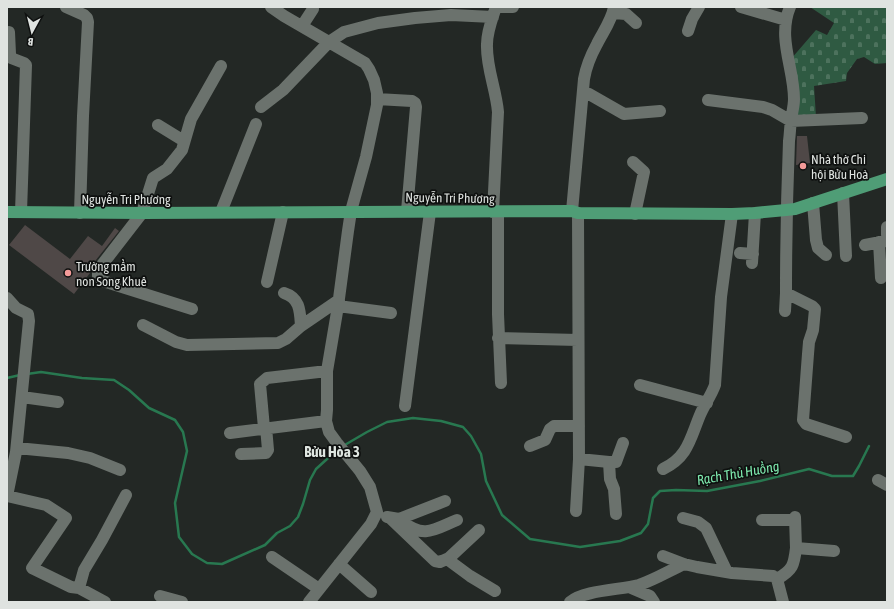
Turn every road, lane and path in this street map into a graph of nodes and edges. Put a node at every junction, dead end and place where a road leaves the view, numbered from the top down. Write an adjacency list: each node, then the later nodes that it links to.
1 (66, 7): 41 (street)
2 (271, 7): 12 (street)
3 (513, 7): 9 (street)
4 (699, 7): 13 (street)
5 (741, 7): 10 (street)
6 (790, 7): 10 (street)
7 (313, 9): 12 (street)
8 (614, 10): 11 (street); 17 (street)
9 (495, 11): 15 (street); 39 (street)
10 (786, 20): 23 (street)
11 (636, 23)
12 (302, 26): 15 (street)
13 (688, 31)
14 (9, 32): 35 (street)
15 (329, 42): 18 (street); 20 (street)
16 (221, 66): 26 (street)
17 (583, 92): 21 (street); 40 (street)
18 (377, 99): 32 (street); 33 (street)
19 (708, 100): 23 (street)
20 (261, 107)
21 (660, 111)
22 (862, 118): 23 (street)
23 (791, 121): 31 (street)
24 (256, 124): 36 (street)
25 (158, 125): 26 (street)
26 (184, 141): 42 (street)
27 (633, 162): 44 (street)
28 (887, 179): 29 (main road, Nguyễn Tri Phương)
29 (843, 193): 30 (main road, Nguyễn Tri Phương); 51 (street)
30 (813, 203): 31 (main road, Nguyễn Tri Phương); 50 (street)
31 (786, 210): 43 (main road, Nguyễn Tri Phương); 55 (street)
32 (351, 211): 33 (main road, Nguyễn Tri Phương); 37 (main road, Nguyễn Tri Phương); 57 (street)
33 (407, 211): 38 (main road, Nguyễn Tri Phương)
34 (7, 212): 35 (main road, Nguyễn Tri Phương)
35 (21, 212): 41 (main road, Nguyễn Tri Phương)
36 (221, 212): 37 (main road, Nguyễn Tri Phương); 42 (main road, Nguyễn Tri Phương)
37 (283, 212): 53 (street)
38 (430, 212): 39 (main road, Nguyễn Tri Phương); 71 (street)
39 (495, 212): 40 (main road, Nguyễn Tri Phương); 63 (street)
40 (575, 212): 44 (main road, Nguyễn Tri Phương); 64 (street)
41 (80, 213): 42 (main road, Nguyễn Tri Phương)
42 (142, 213): 58 (street)
43 (755, 213): 45 (main road, Nguyễn Tri Phương); 49 (street)
44 (635, 214): 45 (main road, Nguyễn Tri Phương)
45 (732, 214): 70 (street)
46 (887, 227): 47 (street)
47 (884, 240): 48 (street); 52 (street)
48 (865, 245)
49 (740, 253)
50 (826, 255)
51 (846, 256)
52 (881, 278)
53 (267, 282)
54 (284, 293): 62 (street)
55 (786, 293): 59 (street); 76 (street)
56 (7, 298): 68 (street)
57 (339, 303): 60 (street); 62 (street); 65 (street)
58 (192, 309)
59 (785, 311)
60 (391, 314)
61 (143, 325): 62 (street)
62 (301, 326)
63 (498, 338): 64 (street); 66 (street)
64 (578, 340): 73 (street)
65 (327, 371): 72 (street); 74 (street)
66 (501, 383)
67 (640, 385): 70 (street)
68 (22, 397): 69 (street); 79 (street)
69 (58, 402)
70 (707, 403): 83 (street)
71 (405, 406)
72 (326, 420): 74 (street); 89 (street)
73 (579, 426): 78 (street); 81 (street)
74 (265, 427): 75 (street); 80 (street)
75 (230, 432)
76 (846, 437)
77 (623, 443): 82 (street)
78 (530, 446)
79 (13, 450): 84 (street); 86 (street)
80 (241, 454)
81 (579, 459): 82 (street); 88 (street)
82 (609, 462): 90 (street)
83 (662, 469)
84 (120, 470)
85 (126, 495): 106 (street)
86 (7, 496): 106 (street)
87 (445, 502): 92 (street)
88 (576, 511)
89 (377, 512): 92 (street); 101 (street)
90 (616, 514)
91 (683, 518): 103 (street)
92 (395, 519): 93 (street); 100 (street)
93 (457, 520)
94 (762, 520): 96 (street)
95 (479, 530): 100 (street)
96 (796, 548): 97 (street); 104 (street)
97 (834, 551)
98 (663, 556): 102 (street)
99 (272, 557): 107 (street)
100 (447, 560): 108 (street)
101 (339, 564): 107 (street); 109 (street)
102 (684, 564): 103 (street); 105 (street)
103 (727, 572): 104 (street)
104 (777, 579): 116 (street)
105 (629, 587): 114 (street); 115 (street)
106 (79, 588): 111 (street)
107 (319, 589): 113 (street)
108 (495, 591)
109 (371, 592)
110 (160, 596): 112 (street)
111 (105, 602)
112 (182, 602)
113 (309, 602)
114 (570, 602)
115 (654, 602)
116 (783, 602)

